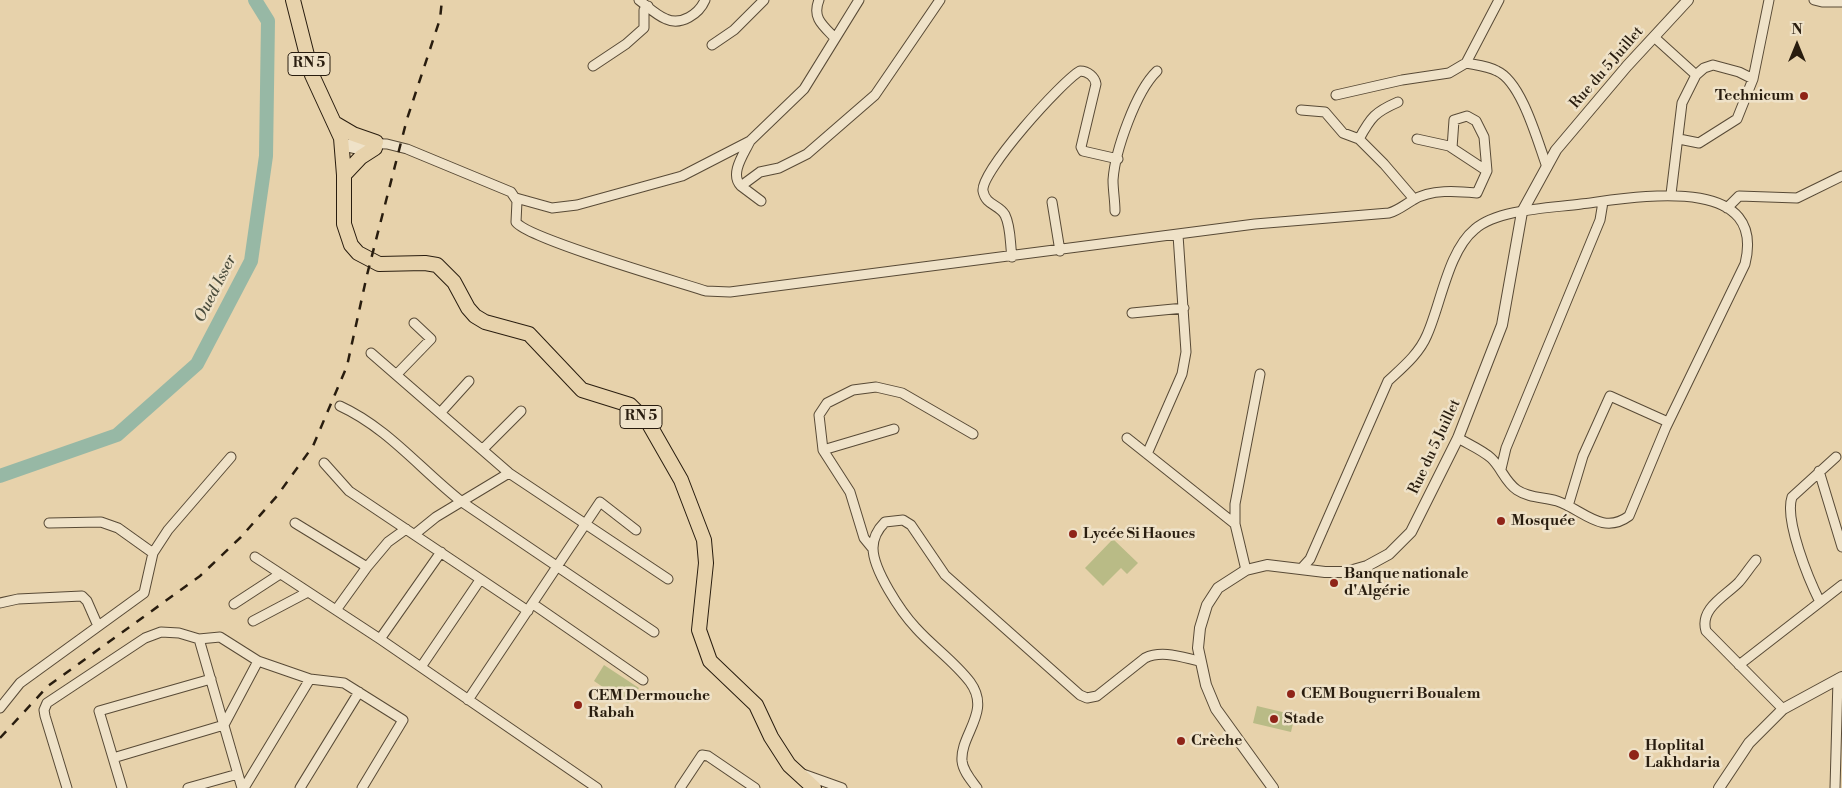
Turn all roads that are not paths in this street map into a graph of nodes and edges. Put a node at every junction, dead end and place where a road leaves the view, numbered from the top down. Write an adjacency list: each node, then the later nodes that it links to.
1 (293, 0): 25 (main road, RN 5)
2 (639, 0): 13 (street)
3 (705, 0): 13 (street)
4 (764, 0): 16 (street)
5 (818, 0): 14 (street)
6 (859, 0): 14 (street)
7 (940, 0): 38 (street)
8 (1499, 0): 17 (street)
9 (1688, 0): 15 (street, Rue du 5 Juillet)
10 (1770, 0): 21 (street)
11 (1814, 0): 12 (street)
12 (1842, 2)
13 (648, 6): 18 (street)
14 (834, 37): 29 (street)
15 (1654, 37): 20 (street); 34 (street, Rue du 5 Juillet)
16 (712, 46)
17 (1466, 64): 22 (street); 34 (street)
18 (593, 66)
19 (1157, 71): 33 (street)
20 (1696, 75): 21 (street); 28 (street)
21 (1753, 79): 28 (street)
22 (1336, 95)
23 (1398, 102): 26 (street)
24 (1301, 110): 26 (street)
25 (336, 124): 30 (main road); 31 (main road, RN 5)
26 (1359, 139): 41 (street)
27 (1417, 139): 32 (street)
28 (1679, 139): 39 (street)
29 (750, 141): 38 (street); 40 (street)
30 (375, 145): 31 (street); 36 (main road); 40 (street)
31 (343, 146): 36 (main road, RN 5)
32 (1452, 148): 35 (street); 35 (street)
33 (1118, 159): 46 (street); 50 (street)
34 (1547, 167): 47 (street, Rue du 5 Juillet)
35 (1487, 171): 41 (street)
36 (344, 175): 124 (main road, RN 5)
37 (1842, 176): 45 (street)
38 (741, 186): 42 (street)
39 (1671, 194): 44 (street); 45 (street)
40 (516, 198): 50 (street)
41 (1414, 199): 48 (street)
42 (761, 201)
43 (1052, 202): 49 (street)
44 (1603, 202): 47 (street); 72 (street)
45 (1727, 208): 61 (street)
46 (1115, 211)
47 (1522, 212): 65 (street, Rue du 5 Juillet); 92 (street)
48 (1178, 235): 49 (street); 51 (street)
49 (1060, 251): 50 (street)
50 (1012, 257)
51 (1184, 308): 52 (street); 68 (street)
52 (1132, 313)
53 (414, 323): 55 (street)
54 (371, 353): 55 (street)
55 (397, 374): 60 (street)
56 (1260, 374): 80 (street)
57 (469, 382): 60 (street)
58 (340, 406): 75 (street)
59 (521, 411): 66 (street)
60 (441, 412): 66 (street)
61 (1668, 422): 76 (street); 76 (street)
62 (894, 430): 67 (street)
63 (973, 434): 67 (street)
64 (1127, 438): 68 (street)
65 (1458, 438): 72 (street); 92 (street, Rue du 5 Juillet)
66 (482, 449): 74 (street)
67 (823, 450): 85 (street)
68 (1147, 454): 80 (street)
69 (231, 457): 87 (street)
70 (1836, 457): 73 (street)
71 (324, 463): 81 (street)
72 (1501, 469): 76 (street)
73 (1819, 471): 84 (street); 99 (street)
74 (510, 473): 75 (street); 79 (street)
75 (462, 502): 83 (street); 91 (street)
76 (1568, 506)
77 (49, 523): 87 (street)
78 (294, 523): 90 (street)
79 (586, 524): 82 (street); 91 (street); 95 (street)
80 (1235, 524): 93 (street)
81 (406, 529): 83 (street); 90 (street)
82 (636, 530)
83 (415, 534): 86 (street)
84 (1842, 547)
85 (873, 549): 110 (street); 137 (street)
86 (441, 552): 96 (street); 108 (street)
87 (153, 553): 105 (street)
88 (255, 557): 94 (street)
89 (1756, 560): 111 (street)
90 (367, 567): 103 (street)
91 (558, 567): 102 (street); 106 (street)
92 (1301, 569): 93 (street, Rue du 5 Juillet)
93 (1246, 570): 110 (street, Rue du 5 Juillet)
94 (280, 574): 98 (street); 101 (street)
95 (668, 579)
96 (480, 580): 102 (street); 112 (street)
97 (1842, 585): 99 (street)
98 (308, 592): 103 (street); 104 (street)
99 (1820, 602): 111 (street)
100 (0, 603): 105 (street)
101 (234, 604)
102 (530, 608): 116 (street); 118 (street)
103 (336, 610): 108 (street)
104 (253, 621)
105 (98, 626): 119 (street)
106 (654, 632)
107 (199, 639): 109 (street); 114 (street); 126 (street)
108 (380, 639): 112 (street)
109 (258, 661): 115 (street); 121 (street)
110 (1199, 661): 138 (street, Rue du 5 Juillet)
111 (1740, 665): 120 (street)
112 (421, 667): 118 (street)
113 (1840, 678): 120 (street); 123 (street)
114 (210, 679): 121 (street); 122 (street)
115 (310, 679): 117 (street); 129 (street)
116 (643, 680)
117 (359, 692): 130 (street); 131 (street)
118 (468, 700): 132 (street)
119 (0, 708)
120 (1783, 709): 139 (street)
121 (224, 726): 122 (street); 125 (street)
122 (113, 758): 127 (street)
123 (1840, 761): 140 (street)
124 (796, 771): 135 (main road, RN 5); 136 (street)
125 (238, 774): 128 (street); 129 (street)
126 (67, 788)
127 (122, 788)
128 (188, 788)
129 (243, 788)
130 (300, 788)
131 (362, 788)
132 (597, 788)
133 (680, 788): 134 (street)
134 (755, 788)
135 (814, 788)
136 (842, 788)
137 (977, 788)
138 (1273, 788)
139 (1719, 788)
140 (1835, 788)

